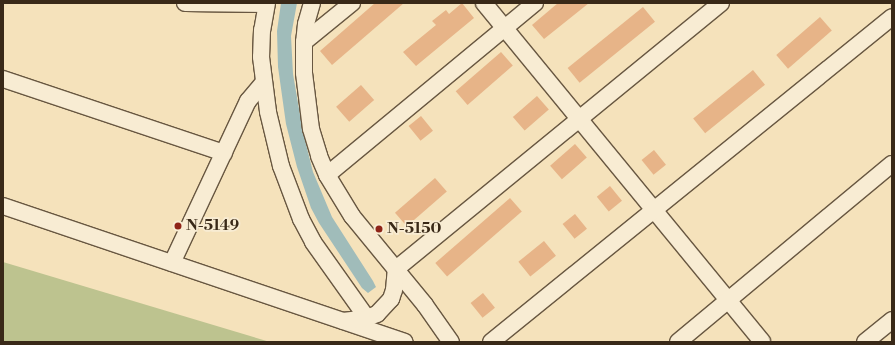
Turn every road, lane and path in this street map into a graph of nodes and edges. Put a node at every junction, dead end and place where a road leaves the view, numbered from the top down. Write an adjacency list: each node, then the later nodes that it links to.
1 (185, 3): 7 (street)
2 (312, 3): 10 (street)
3 (352, 3): 10 (street)
4 (484, 3): 9 (street)
5 (535, 3): 9 (street)
6 (721, 3): 13 (street)
7 (267, 4): 12 (street)
8 (892, 17): 18 (street)
9 (505, 28): 13 (street); 16 (street)
10 (304, 42): 16 (street)
11 (3, 79): 14 (street)
12 (264, 83): 14 (street); 22 (street)
13 (579, 119): 18 (street); 20 (street)
14 (224, 153): 19 (street)
15 (892, 164): 21 (street)
16 (327, 175): 20 (street)
17 (3, 206): 19 (street)
18 (654, 210): 21 (street); 27 (street)
19 (172, 263): 24 (street)
20 (396, 269): 22 (street); 26 (street)
21 (728, 300): 28 (street); 29 (street)
22 (367, 318): 24 (street)
23 (892, 320): 30 (street)
24 (343, 321): 25 (street)
25 (405, 342)
26 (452, 342)
27 (491, 342)
28 (678, 342)
29 (762, 342)
30 (865, 342)

